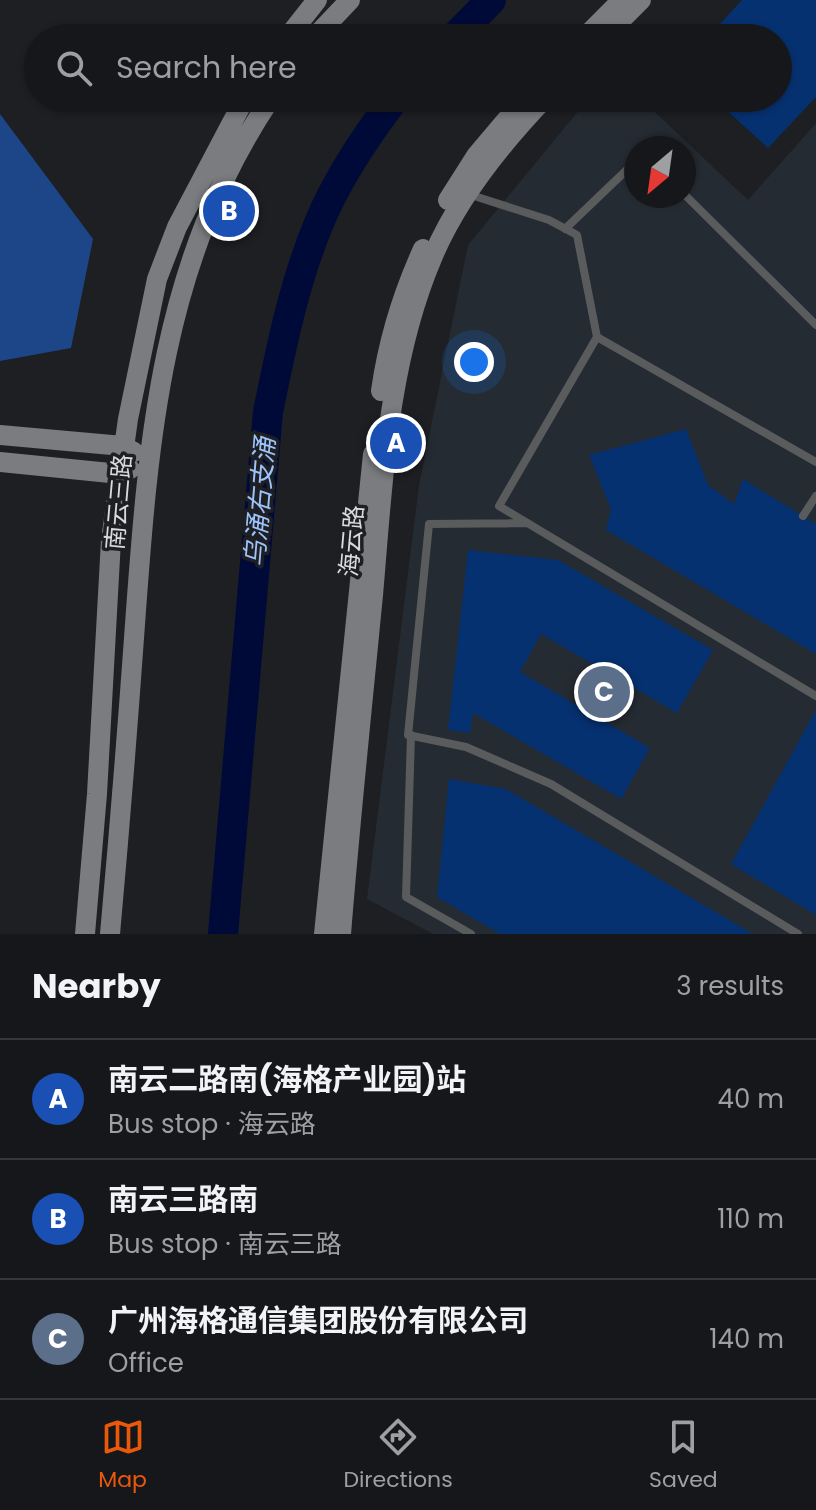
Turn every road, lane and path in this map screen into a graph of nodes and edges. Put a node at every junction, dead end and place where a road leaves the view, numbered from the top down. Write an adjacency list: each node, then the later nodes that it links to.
1 (317, 0): 5 (street)
2 (350, 0): 6 (street)
3 (622, 0): 7 (street)
4 (641, 0): 8 (street)
5 (298, 24)
6 (327, 24)
7 (598, 24)
8 (617, 24)
9 (238, 112): 20 (street, 南云三路)
10 (263, 112): 21 (street, 南云三路)
11 (513, 112): 32 (street, 海云路)
12 (533, 112): 14 (street, 海云路)
13 (624, 172): 16 (lane)
14 (467, 194): 16 (lane); 33 (street, 海云路)
15 (696, 206): 17 (lane)
16 (565, 229): 18 (lane)
17 (816, 325)
18 (597, 337): 23 (lane); 27 (lane)
19 (0, 435): 20 (street)
20 (123, 446): 21 (street); 24 (street, 南云三路)
21 (148, 460): 24 (street); 31 (street, 南云三路)
22 (0, 462): 24 (street)
23 (816, 462)
24 (120, 474): 30 (street, 南云三路)
25 (816, 496): 26 (lane)
26 (803, 516)
27 (527, 523): 28 (lane); 29 (lane)
28 (816, 696)
29 (411, 735): 34 (lane); 35 (lane)
30 (85, 934)
31 (110, 934)
32 (324, 934)
33 (341, 934)
34 (471, 934)
35 (798, 934)

